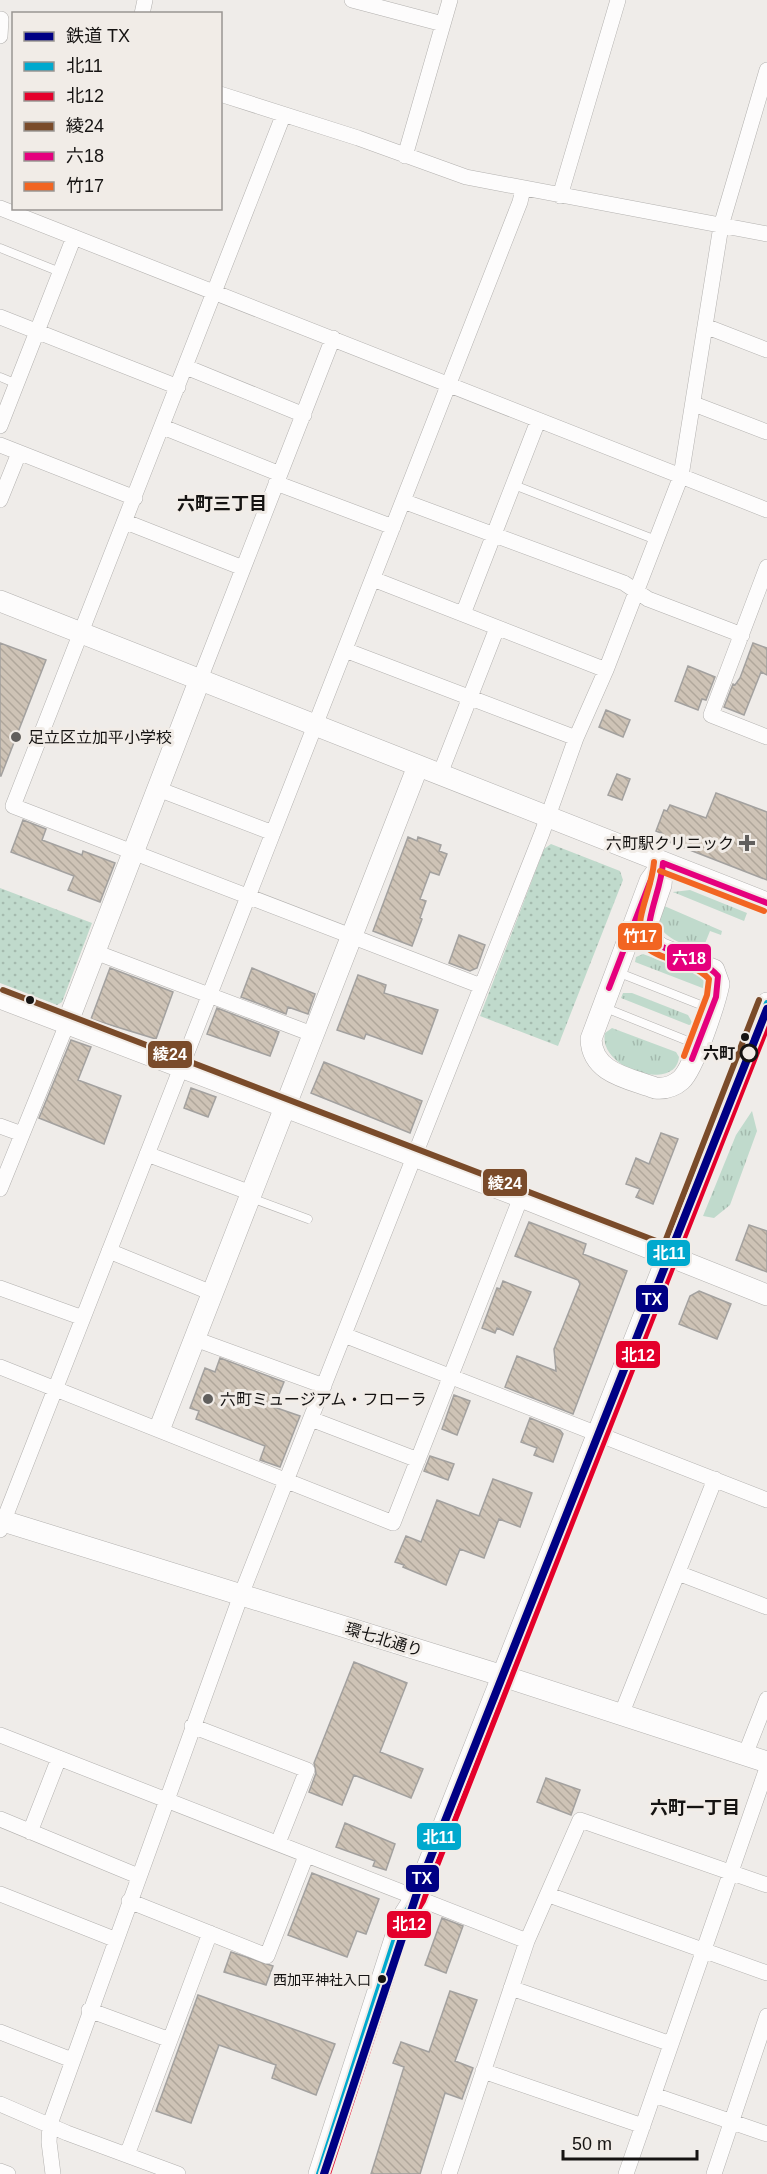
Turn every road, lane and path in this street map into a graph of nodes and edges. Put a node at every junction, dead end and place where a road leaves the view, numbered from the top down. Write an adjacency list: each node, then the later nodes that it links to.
1 (352, 0): 5 (street)
2 (450, 0): 5 (street)
3 (618, 0): 13 (street)
4 (5, 20): 6 (street)
5 (443, 24): 11 (street)
6 (0, 36)
7 (767, 70): 9 (street)
8 (222, 95): 10 (street)
9 (762, 105): 15 (street)
10 (283, 116): 11 (street); 20 (street)
11 (405, 156): 12 (street)
12 (523, 189): 13 (street); 29 (street)
13 (560, 196): 15 (street)
14 (0, 208): 17 (street)
15 (721, 226): 16 (street); 22 (street)
16 (767, 234)
17 (74, 237): 19 (street); 20 (street)
18 (0, 248): 19 (lane)
19 (60, 272): 23 (street)
20 (215, 292): 24 (street); 26 (street)
21 (0, 317): 23 (street)
22 (705, 326): 25 (street); 31 (street)
23 (37, 332): 28 (street); 30 (street)
24 (333, 338): 29 (street); 32 (street)
25 (767, 350)
26 (186, 367): 30 (street); 32 (street)
27 (0, 377): 28 (lane)
28 (17, 384): 34 (street)
29 (448, 386): 33 (street); 44 (street)
30 (178, 387): 35 (street)
31 (694, 404): 36 (street); 39 (street)
32 (304, 415): 40 (street)
33 (538, 422): 39 (street); 41 (street)
34 (0, 426)
35 (163, 427): 40 (street); 42 (street)
36 (767, 432)
37 (0, 445): 38 (street)
38 (19, 453): 42 (street); 43 (street)
39 (681, 476): 45 (street); 49 (street)
40 (278, 479): 47 (street); 51 (street)
41 (514, 485): 48 (street); 49 (lane)
42 (135, 498): 46 (street)
43 (0, 500)
44 (403, 501): 47 (street); 48 (street)
45 (767, 510)
46 (126, 522): 51 (street); 57 (street)
47 (393, 527): 52 (street)
48 (494, 534): 53 (street); 55 (street)
49 (656, 540): 53 (street)
50 (767, 567): 58 (street)
51 (243, 568): 61 (street)
52 (373, 579): 55 (street); 59 (street)
53 (636, 591): 58 (street); 60 (street)
54 (0, 601): 57 (street)
55 (463, 614): 56 (street)
56 (497, 628): 60 (street); 62 (street)
57 (82, 633): 61 (street); 71 (street)
58 (742, 635): 64 (street)
59 (345, 650): 62 (street); 63 (street)
60 (606, 670): 65 (street)
61 (200, 679): 63 (street); 68 (street)
62 (469, 698): 65 (street); 67 (street)
63 (316, 726): 66 (street); 70 (street)
64 (767, 737)
65 (576, 738): 69 (street)
66 (418, 766): 67 (street); 75 (street)
67 (440, 774): 69 (street)
68 (158, 789): 70 (street); 71 (street)
69 (548, 816): 72 (street); 78 (street)
70 (273, 833): 73 (street)
71 (133, 852): 73 (street); 76 (street)
72 (663, 863): 74 (street); 77 (street); 83 (street)
73 (248, 896): 75 (street); 79 (street)
74 (767, 903)
75 (350, 936): 78 (street); 85 (street)
76 (95, 952): 79 (street); 84 (street)
77 (616, 971): 82 (street); 83 (lane)
78 (481, 986): 92 (street)
79 (210, 996): 85 (street); 87 (street)
80 (0, 998): 84 (street)
81 (767, 1004): 98 (street)
82 (602, 1006): 86 (lane); 86 (street)
83 (711, 1009): 86 (street)
84 (67, 1024): 87 (street); 90 (street)
85 (312, 1034): 88 (street)
86 (698, 1045)
87 (181, 1068): 88 (street); 91 (street)
88 (285, 1107): 92 (street); 94 (street)
89 (0, 1126): 90 (street)
90 (22, 1134): 93 (street)
91 (147, 1154): 94 (street); 97 (street)
92 (413, 1157): 95 (street); 103 (street)
93 (0, 1190)
94 (250, 1195): 96 (lane); 100 (street)
95 (521, 1197): 98 (street); 106 (street)
96 (308, 1219)
97 (109, 1251): 100 (street); 102 (street)
98 (669, 1255): 101 (street); 111 (street)
99 (0, 1288): 102 (street)
100 (212, 1293): 104 (street)
101 (767, 1294)
102 (83, 1318): 108 (street)
103 (344, 1335): 106 (street); 107 (street)
104 (195, 1339): 107 (street); 110 (street)
105 (0, 1367): 108 (street)
106 (450, 1378): 111 (street); 112 (street)
107 (324, 1386): 109 (street)
108 (56, 1389): 110 (street); 116 (street)
109 (311, 1419): 112 (street); 114 (street)
110 (160, 1428): 114 (street)
111 (599, 1435): 113 (street); 120 (street)
112 (418, 1460): 114 (street)
113 (715, 1479): 115 (street); 117 (street)
114 (287, 1481): 118 (street)
115 (767, 1500)
116 (1, 1524): 118 (street, 環七北通り)
117 (678, 1573): 119 (street); 122 (street)
118 (241, 1595): 120 (street, 環七北通り); 123 (street)
119 (767, 1607)
120 (503, 1676): 122 (street, 環七北通り); 139 (street)
121 (767, 1699): 125 (street)
122 (621, 1715): 125 (street, 環七北通り)
123 (192, 1726): 129 (street); 132 (street)
124 (0, 1735): 126 (street)
125 (745, 1755): 127 (street, 環七北通り)
126 (59, 1758): 129 (street); 131 (street)
127 (767, 1762)
128 (767, 1768): 134 (street)
129 (166, 1798): 132 (street); 135 (street)
130 (0, 1820): 131 (street)
131 (30, 1832): 135 (street)
132 (278, 1843): 133 (street)
133 (306, 1856): 139 (street); 141 (street)
134 (729, 1872): 136 (street); 138 (street); 144 (street)
135 (138, 1876): 140 (street)
136 (767, 1885)
137 (0, 1894): 142 (street)
138 (549, 1895): 143 (street); 144 (street)
139 (415, 1898): 143 (street); 165 (street); 166 (street)
140 (129, 1901): 141 (street); 142 (street)
141 (210, 1933): 150 (street)
142 (114, 1939): 147 (street)
143 (527, 1941): 146 (street)
144 (703, 1950): 145 (street); 151 (street)
145 (767, 1972)
146 (511, 1988): 151 (street); 153 (street)
147 (89, 2010): 150 (street); 152 (street)
148 (767, 2016): 156 (street)
149 (0, 2032): 152 (street)
150 (170, 2040): 160 (street)
151 (671, 2044): 154 (street)
152 (72, 2060): 157 (street)
153 (483, 2071): 158 (street); 167 (street)
154 (654, 2095): 156 (street); 158 (street)
155 (0, 2104): 157 (street)
156 (732, 2122): 159 (street); 169 (street)
157 (50, 2124): 160 (street); 163 (street)
158 (643, 2126): 168 (street)
159 (767, 2134)
160 (127, 2155): 164 (street)
161 (0, 2171): 162 (street)
162 (8, 2174)
163 (53, 2174)
164 (178, 2174)
165 (319, 2174)
166 (333, 2174)
167 (449, 2174)
168 (626, 2174)
169 (714, 2174)

